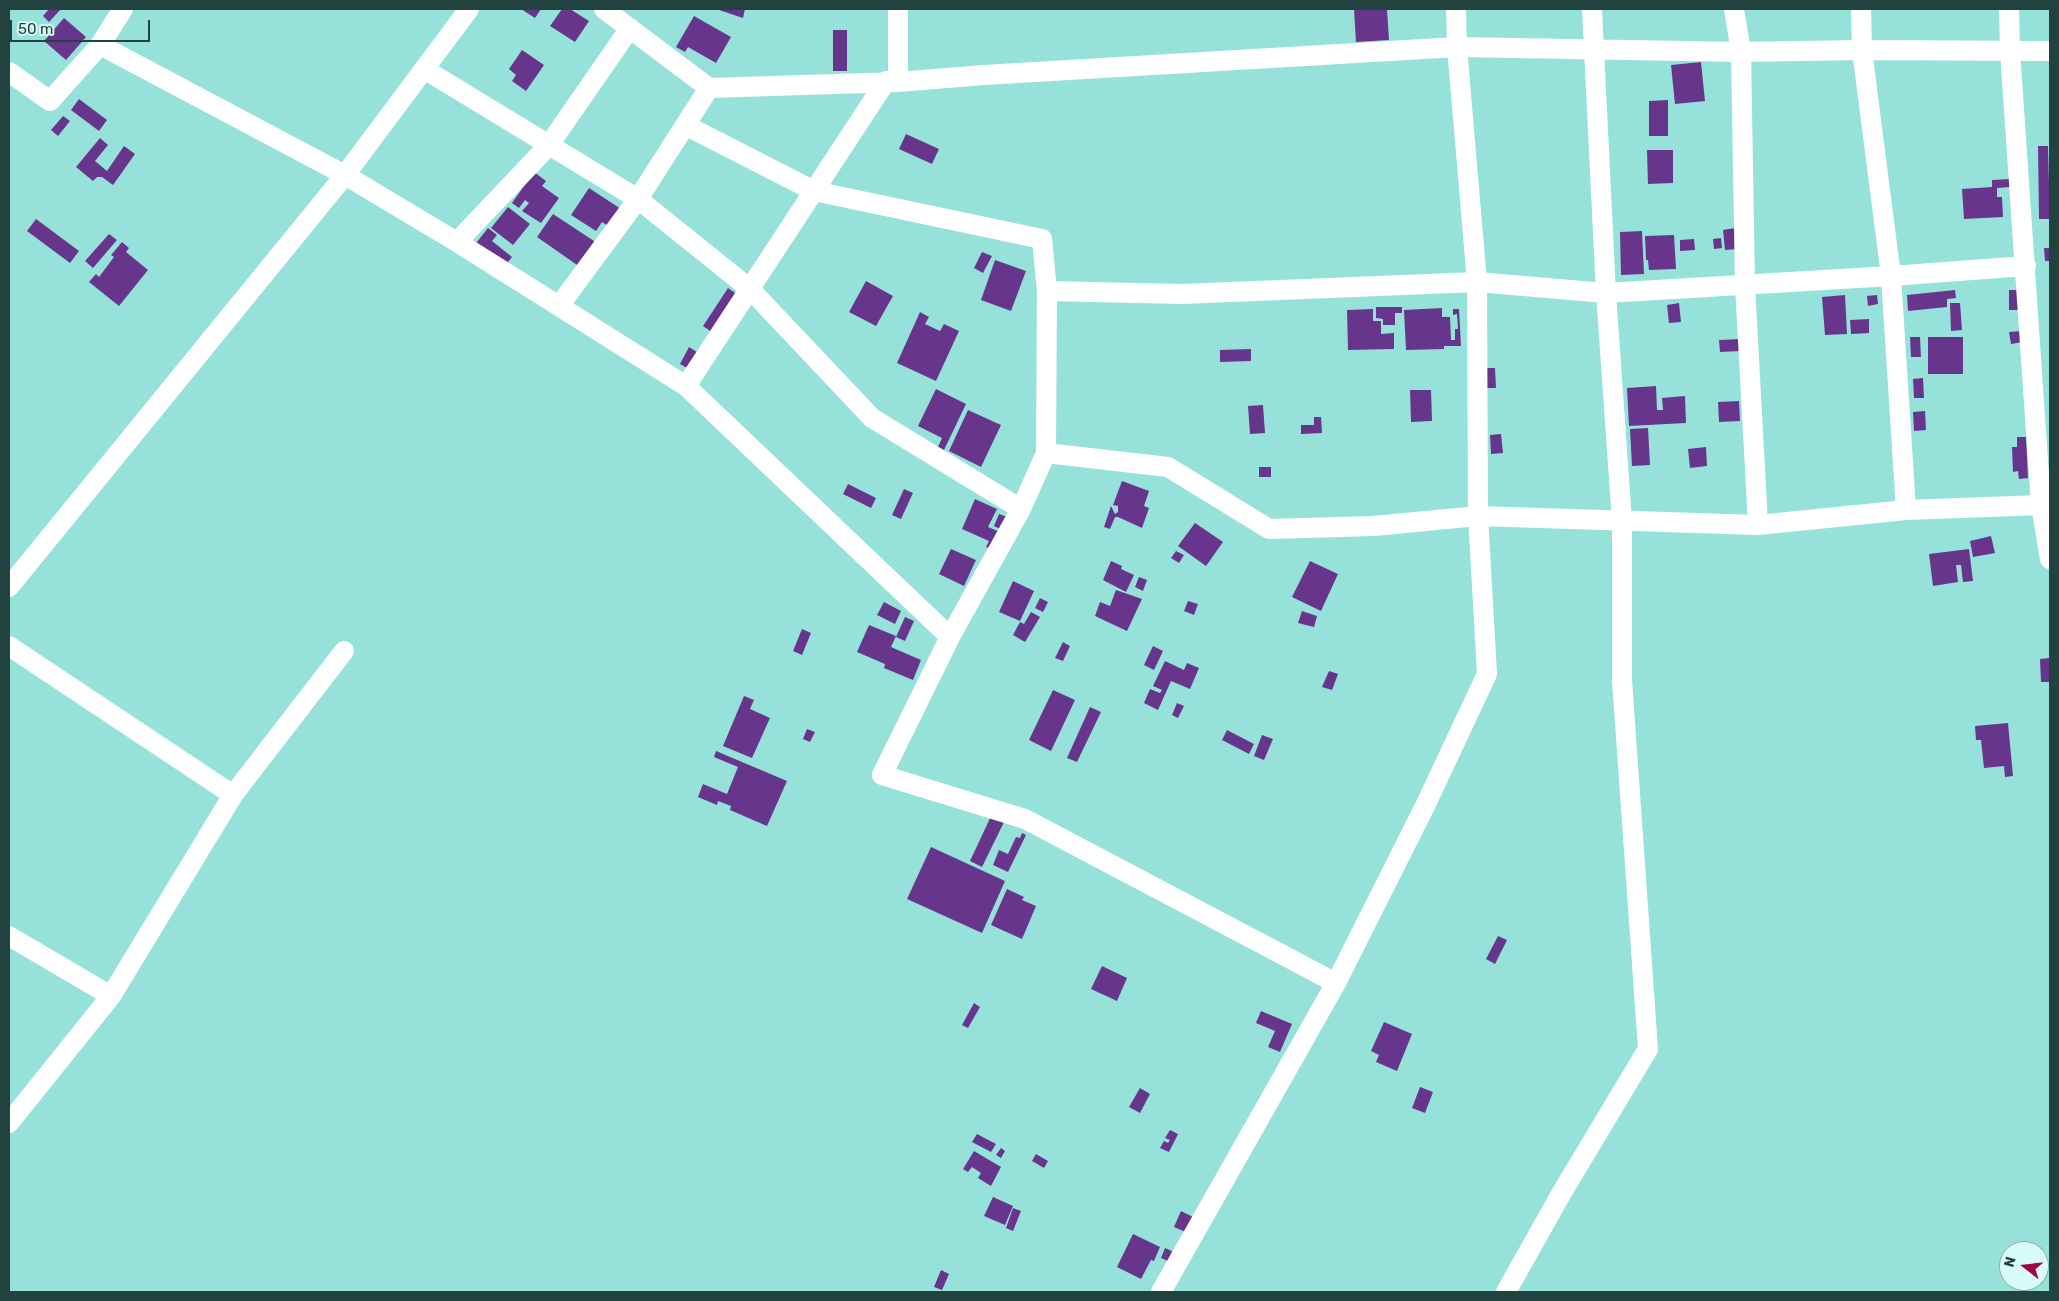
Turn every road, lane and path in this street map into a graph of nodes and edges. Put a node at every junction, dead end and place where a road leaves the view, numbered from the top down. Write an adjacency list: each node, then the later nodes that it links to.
1 (123, 9): 11 (street)
2 (469, 9): 18 (street)
3 (604, 9): 10 (street)
4 (898, 9): 20 (street)
5 (1456, 9): 12 (street)
6 (1592, 9): 13 (street)
7 (1734, 9): 17 (street)
8 (1860, 9): 14 (street)
9 (2009, 9): 15 (street)
10 (630, 28): 21 (street); 23 (street)
11 (100, 45): 19 (street); 24 (street)
12 (1456, 47): 13 (street); 20 (street); 30 (street)
13 (1593, 48): 17 (street); 34 (street)
14 (1862, 50): 15 (street); 17 (street); 29 (street)
15 (2010, 51): 16 (street); 28 (street)
16 (2050, 51)
17 (1741, 52): 31 (street)
18 (424, 69): 23 (street); 24 (street)
19 (9, 72)
20 (892, 82): 21 (street); 25 (street)
21 (709, 88): 22 (street)
22 (685, 125): 25 (street); 26 (street)
23 (549, 145): 26 (street); 27 (street)
24 (345, 175): 27 (street); 45 (street)
25 (814, 191): 32 (street); 33 (street)
26 (638, 199): 32 (street); 35 (street)
27 (457, 242): 35 (street)
28 (2026, 266): 29 (street); 38 (street)
29 (1891, 276): 31 (street); 40 (street)
30 (1477, 282): 33 (street); 34 (street); 41 (street)
31 (1745, 285): 34 (street); 43 (street)
32 (750, 289): 36 (street); 39 (street)
33 (1047, 291): 37 (street)
34 (1606, 293): 42 (street)
35 (558, 306): 36 (street)
36 (686, 386): 46 (street)
37 (1046, 453): 39 (street); 41 (street)
38 (2041, 505): 40 (street); 44 (street)
39 (1021, 510): 46 (street)
40 (1906, 510): 43 (street)
41 (1478, 516): 42 (street); 51 (street)
42 (1622, 521): 43 (street); 55 (street)
43 (1758, 525)
44 (2050, 559)
45 (9, 587)
46 (950, 637): 51 (street)
47 (9, 646): 49 (street)
48 (344, 651): 49 (street)
49 (233, 795): 52 (street)
50 (9, 936): 52 (street)
51 (1336, 983): 54 (street)
52 (111, 996): 53 (street)
53 (9, 1123)
54 (1161, 1292)
55 (1506, 1292)

